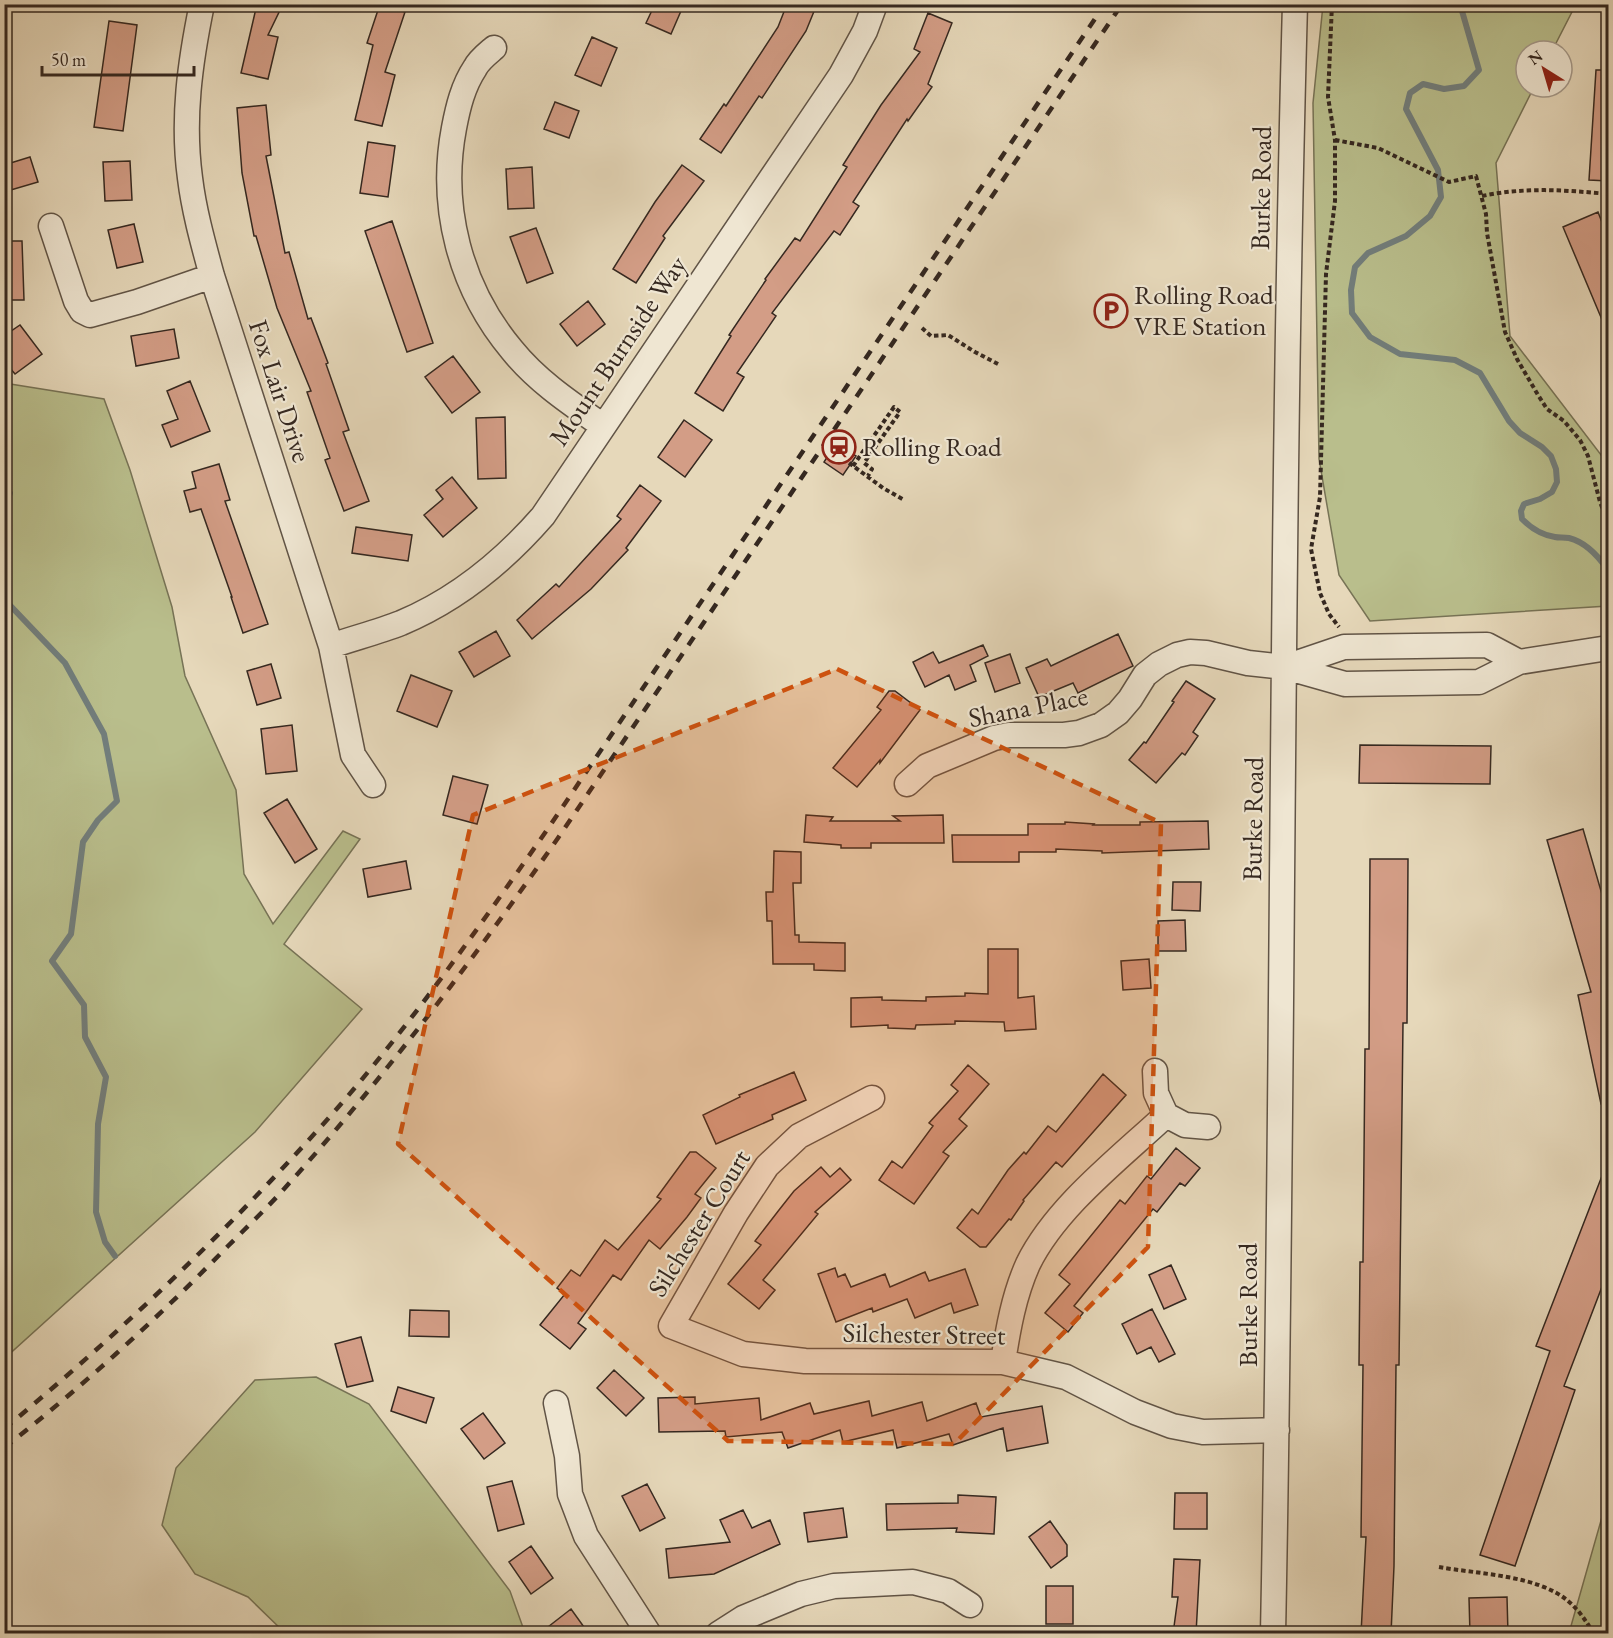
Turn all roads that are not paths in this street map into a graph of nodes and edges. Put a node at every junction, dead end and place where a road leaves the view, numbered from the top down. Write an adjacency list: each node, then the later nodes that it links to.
1 (202, 4): 6 (street, Fox Lair Drive)
2 (875, 4): 7 (street, Mount Burnside Way)
3 (1295, 4): 11 (street, Burke Road)
4 (494, 48): 7 (street)
5 (51, 226): 6 (street)
6 (212, 276): 8 (street, Fox Lair Drive)
7 (603, 426): 8 (street, Mount Burnside Way)
8 (331, 646): 13 (street, Fox Lair Drive)
9 (1608, 648): 10 (street, Shana Place)
10 (1519, 662): 11 (street, Shana Place); 11 (street)
11 (1285, 667): 12 (street, Shana Place); 21 (street, Burke Road)
12 (907, 784)
13 (373, 785)
14 (1155, 1071): 16 (street)
15 (872, 1098): 18 (street, Silchester Court)
16 (1166, 1115): 17 (street); 19 (street)
17 (1208, 1127)
18 (670, 1326): 19 (street, Silchester Street)
19 (1003, 1362): 21 (street, Silchester Street)
20 (556, 1403): 23 (street)
21 (1277, 1430): 25 (street, Burke Road)
22 (970, 1605): 24 (street)
23 (649, 1634)
24 (718, 1634)
25 (1273, 1634)

